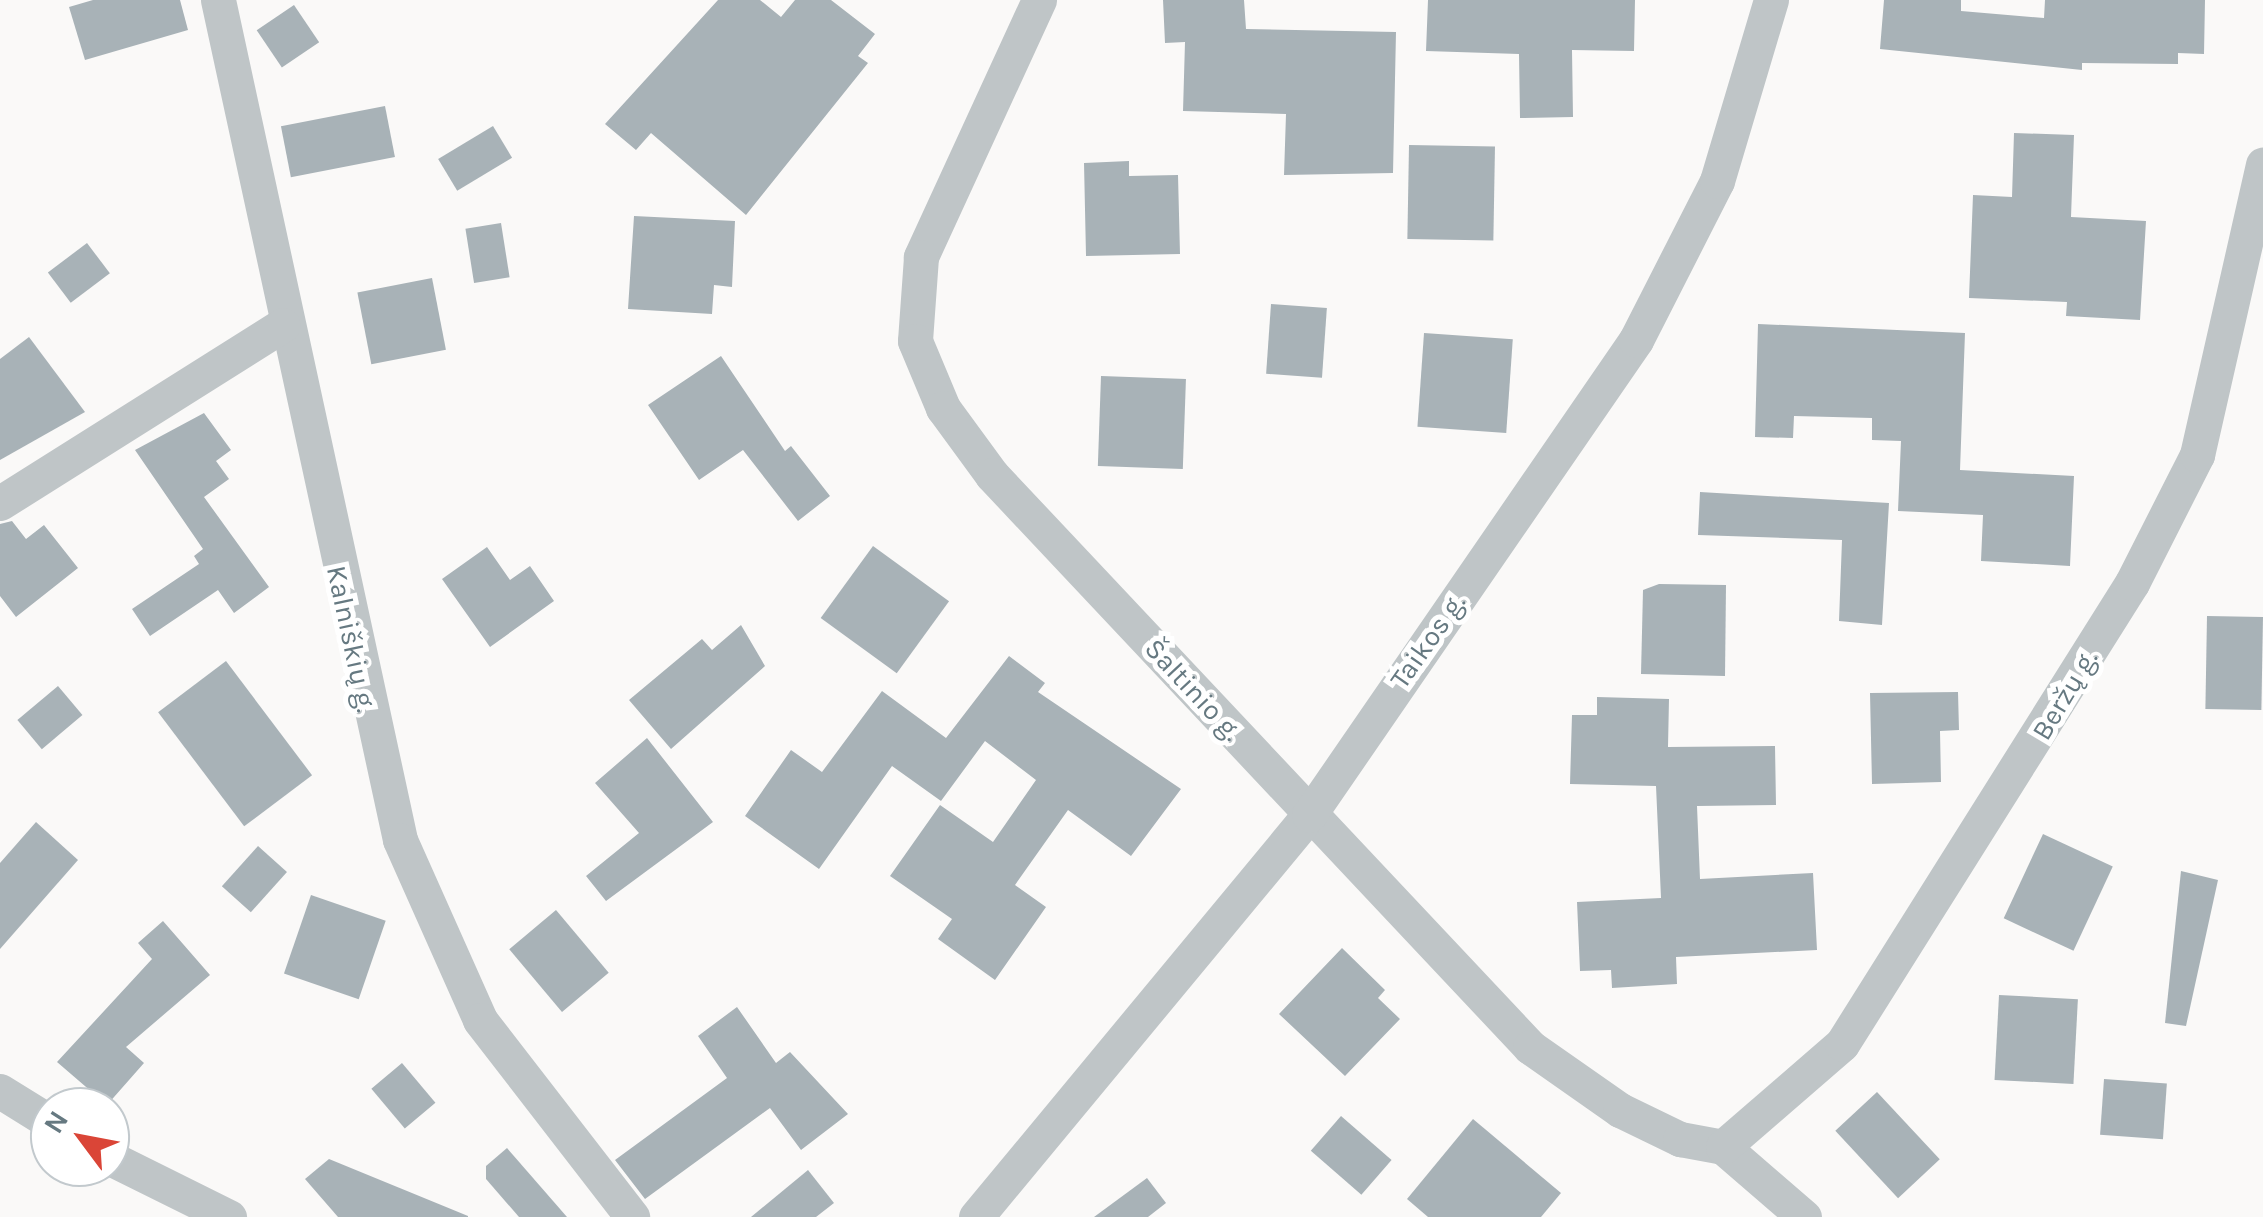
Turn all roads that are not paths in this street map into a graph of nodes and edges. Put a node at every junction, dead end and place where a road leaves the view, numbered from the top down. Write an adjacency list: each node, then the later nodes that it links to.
1 (218, 0): 5 (street, Kalniškių g.)
2 (1039, 0): 7 (street, Šaltinio g.)
3 (1771, 0): 7 (street, Taikos g.)
4 (2263, 164): 10 (street, Beržų g.)
5 (282, 325): 6 (street); 13 (street, Kalniškių g.)
6 (0, 503)
7 (1309, 814): 10 (street, Šaltinio g.); 14 (street, Taikos g.)
8 (0, 1091): 9 (street)
9 (30, 1110)
10 (1723, 1147): 15 (street, Šaltinio g.)
11 (130, 1168): 12 (street)
12 (230, 1217)
13 (632, 1217)
14 (976, 1217)
15 (1804, 1217)

